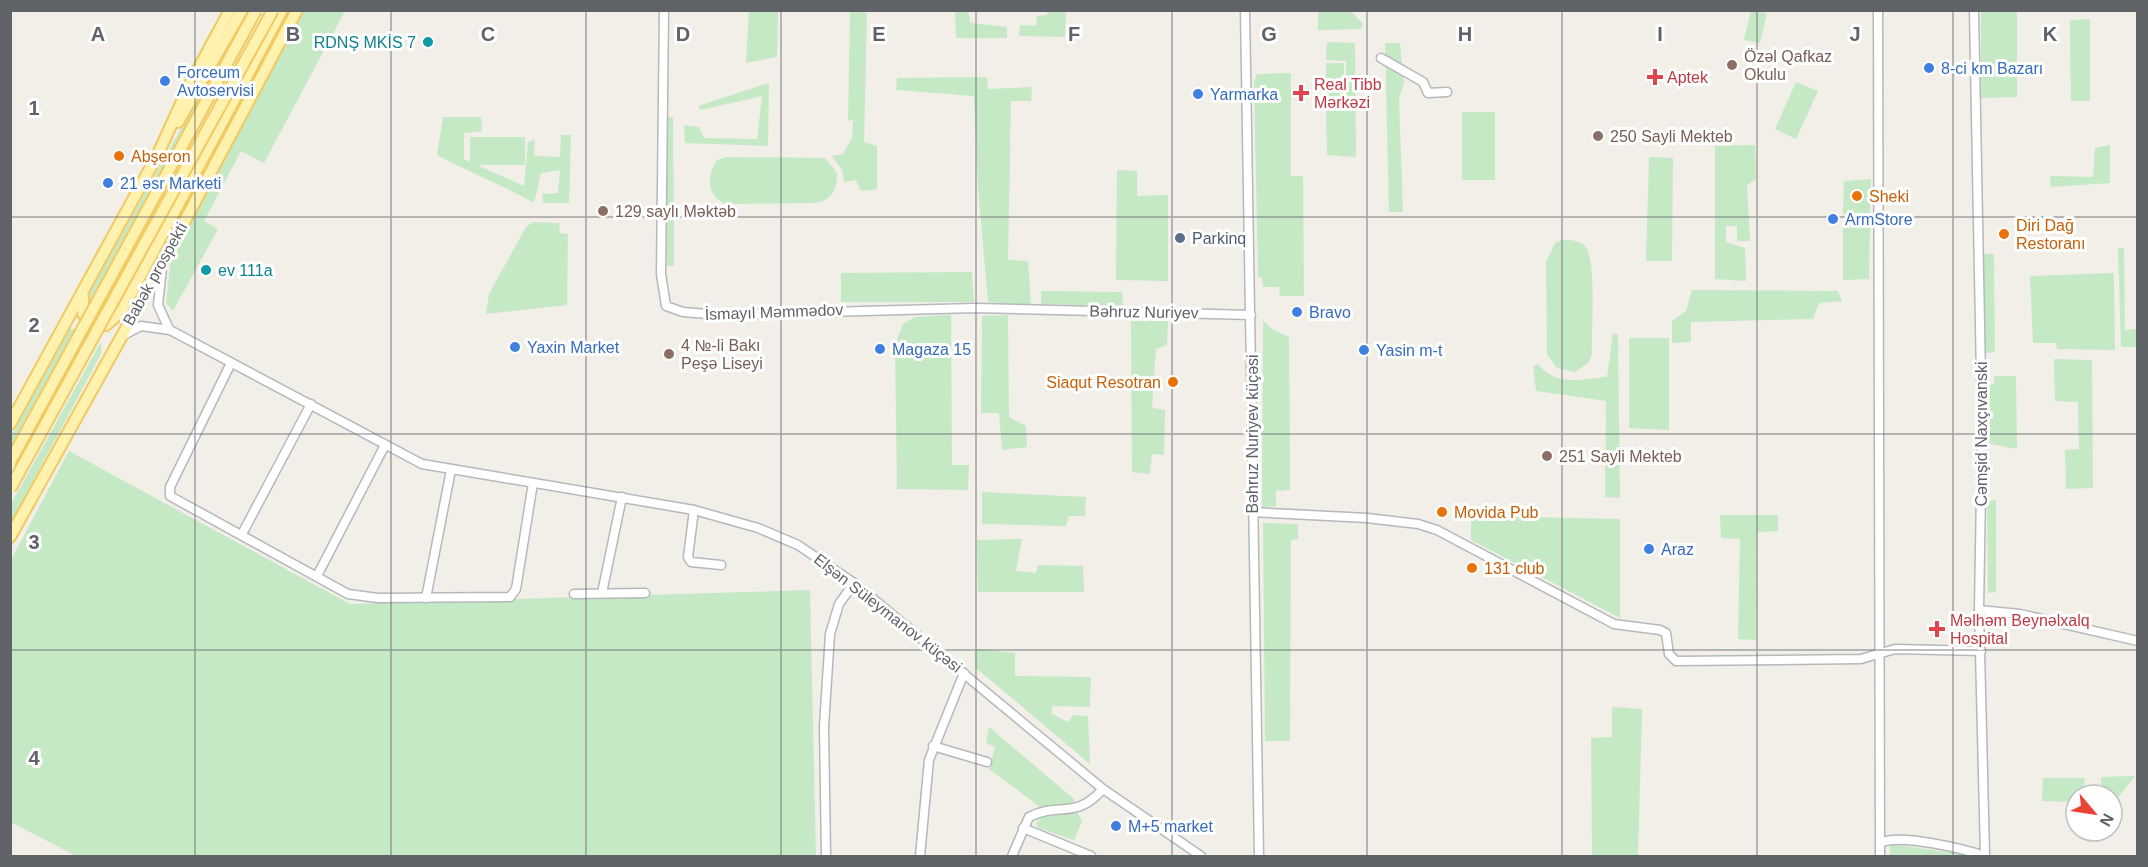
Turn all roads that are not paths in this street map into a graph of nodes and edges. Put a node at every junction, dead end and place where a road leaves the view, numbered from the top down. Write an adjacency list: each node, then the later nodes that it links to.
1 (230, 10): 13 (main road)
2 (242, 10): 13 (main road)
3 (256, 10): 25 (main road, bridge)
4 (273, 10): 28 (main road, Babək prospekti, bridge)
5 (282, 10): 15 (main road)
6 (297, 10): 14 (main road, Babək prospekti)
7 (664, 10): 16 (street, İsmayıl Məmmədov)
8 (1245, 10): 17 (street, Bəhruz Nuriyev küçəsi)
9 (1878, 10): 44 (street)
10 (1974, 10): 41 (street, Cəmşid Naxçıvanski)
11 (1381, 58): 12 (street)
12 (1448, 92)
13 (158, 154): 15 (main road)
14 (163, 262): 18 (street); 19 (main road, Babək prospekti)
15 (88, 282): 22 (main road)
16 (1036, 310): 17 (street, Bəhruz Nuriyev)
17 (1251, 315): 31 (street, Bəhruz Nuriyev küçəsi)
18 (170, 330): 19 (street); 20 (street, Elşən Süleymanov küçəsi)
19 (119, 338): 33 (main road, Babək prospekti)
20 (231, 363): 21 (street, Elşən Süleymanov küçəsi); 32 (street)
21 (311, 404): 24 (street, Elşən Süleymanov küçəsi); 32 (street)
22 (15, 406): 23 (main road)
23 (10, 424)
24 (385, 445): 26 (street, Elşən Süleymanov küçəsi); 35 (street)
25 (10, 462)
26 (451, 470): 27 (street, Elşən Süleymanov küçəsi); 40 (street)
27 (533, 483): 29 (street, Elşən Süleymanov küçəsi); 40 (street)
28 (10, 489)
29 (621, 497): 30 (street, Elşən Süleymanov küçəsi); 39 (street)
30 (694, 510): 34 (street); 36 (street, Elşən Süleymanov küçəsi)
31 (1252, 512): 44 (street); 56 (street, Bəhruz Nuriyev küçəsi)
32 (242, 534): 35 (street)
33 (10, 537)
34 (721, 566)
35 (317, 576): 40 (street)
36 (854, 583): 45 (street, Elşən Süleymanov küçəsi); 51 (street)
37 (645, 593): 39 (street)
38 (574, 594): 39 (street)
39 (602, 594)
40 (426, 597)
41 (1979, 610): 42 (street); 43 (street, Cəmşid Naxçıvanski)
42 (2138, 641)
43 (1981, 651): 44 (street); 58 (street, Cəmşid Naxçıvanski)
44 (1879, 654): 50 (street)
45 (964, 673): 46 (street); 48 (street, Elşən Süleymanov küçəsi)
46 (933, 746): 47 (street); 52 (street)
47 (987, 762)
48 (1103, 789): 49 (street); 55 (street, Elşən Süleymanov küçəsi)
49 (1023, 828): 53 (street); 54 (street)
50 (1880, 843): 57 (street); 58 (street)
51 (826, 856)
52 (920, 856)
53 (1012, 856)
54 (1091, 856)
55 (1201, 856)
56 (1259, 856)
57 (1880, 856)
58 (1985, 856)

